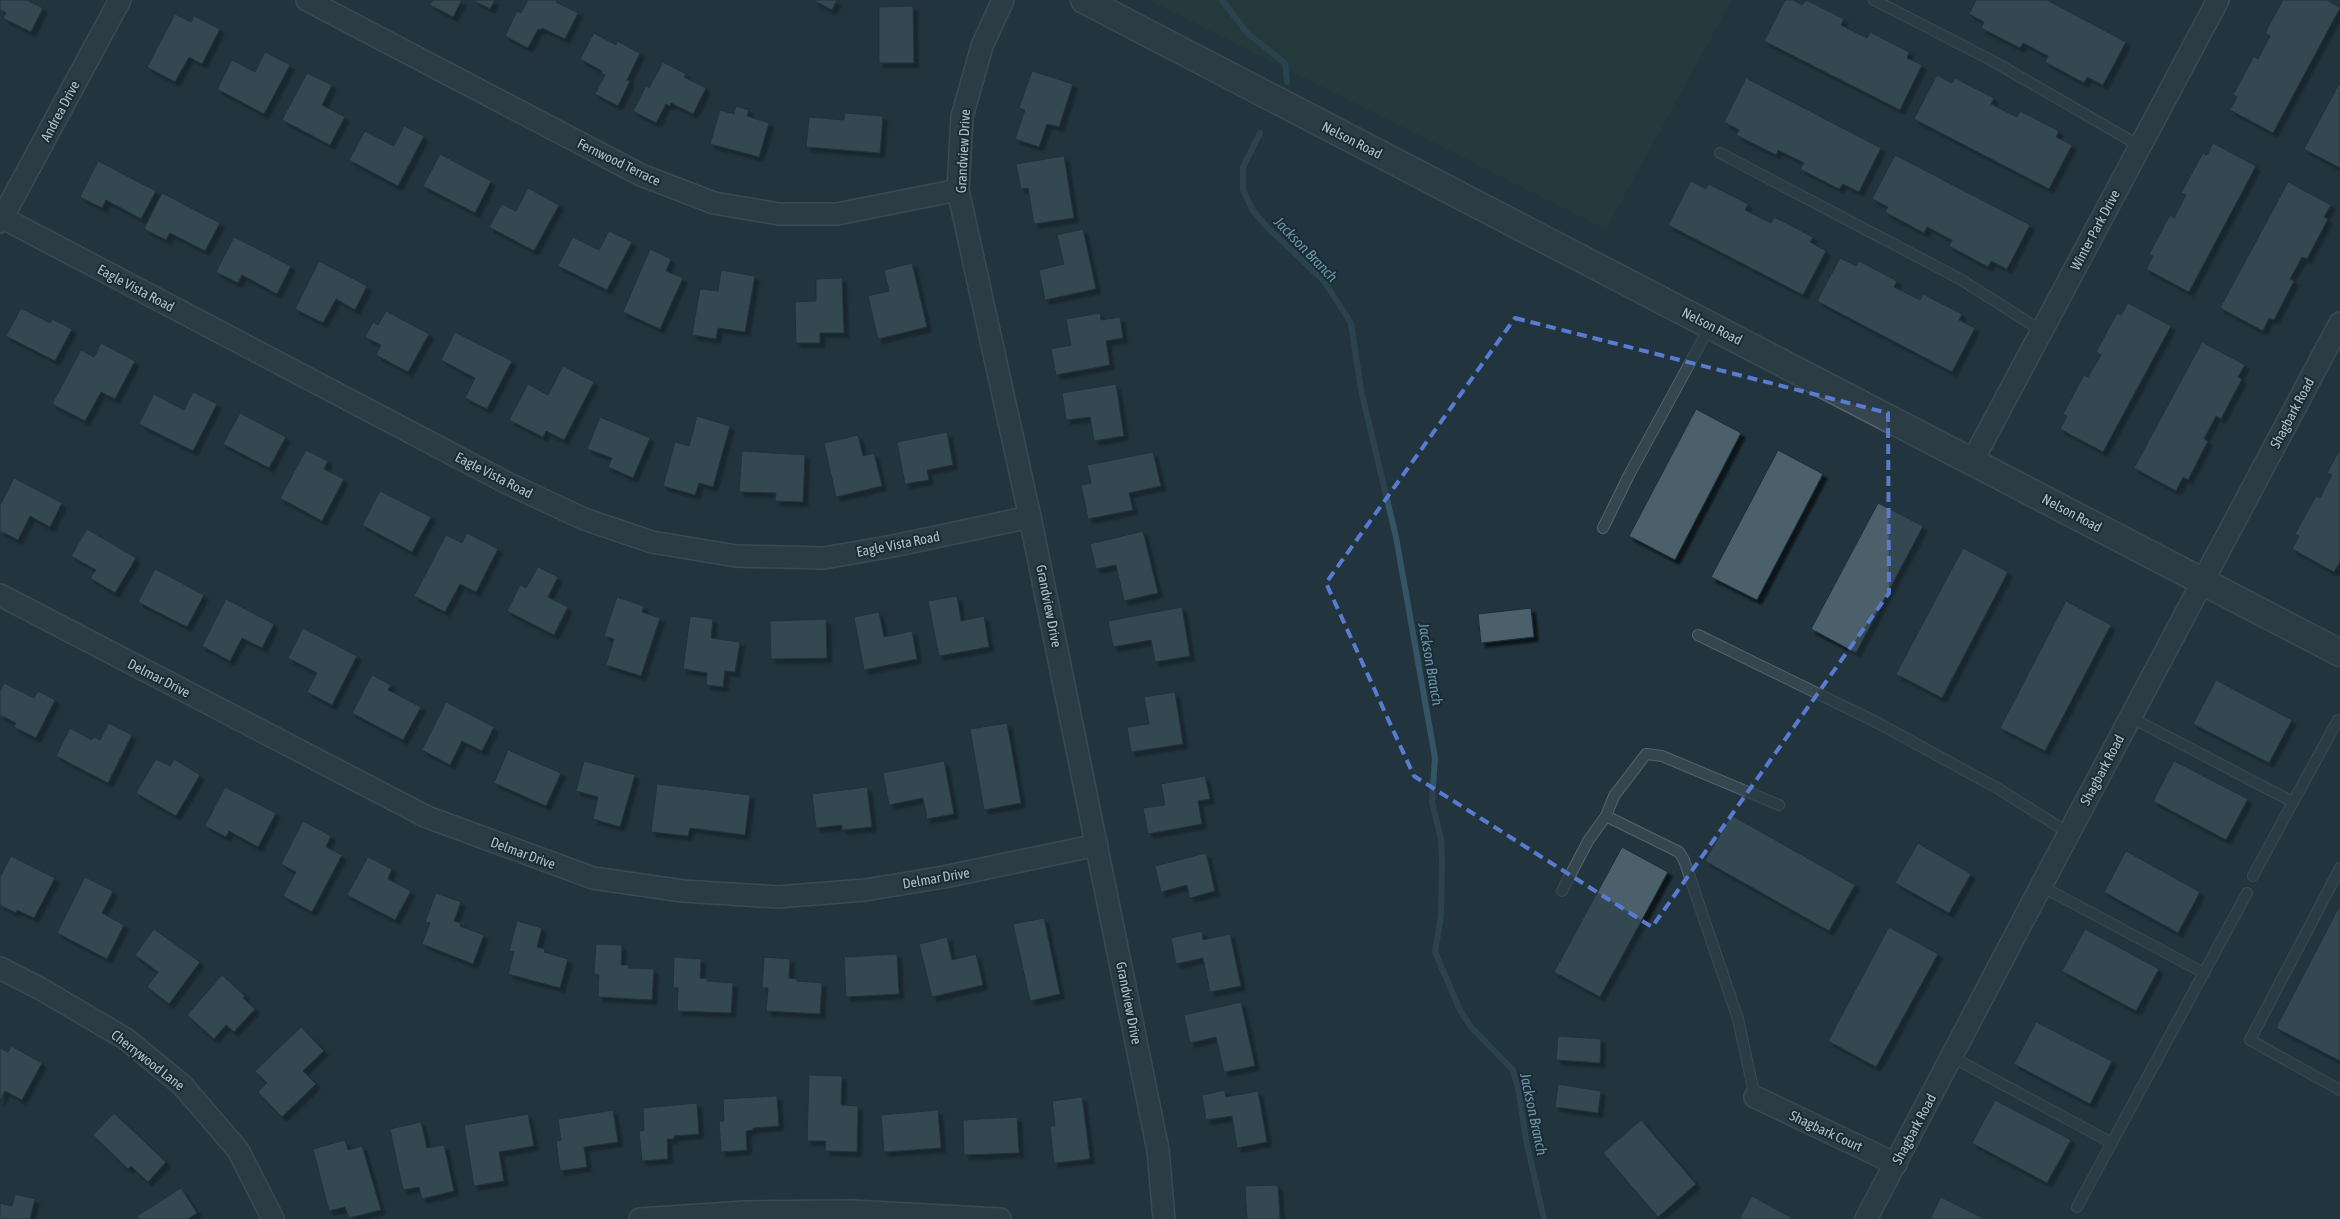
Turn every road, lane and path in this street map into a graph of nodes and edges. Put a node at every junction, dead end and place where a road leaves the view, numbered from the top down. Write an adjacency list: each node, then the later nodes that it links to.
1 (120, 0): 10 (street, Andrea Drive)
2 (307, 0): 9 (street, Fernwood Terrace)
3 (1003, 0): 9 (street, Grandview Drive)
4 (1084, 0): 12 (street, Nelson Road)
5 (1874, 0): 7 (lane)
6 (2218, 0): 7 (street, Winter Park Drive)
7 (2140, 146): 13 (street, Winter Park Drive)
8 (1720, 153): 13 (lane)
9 (958, 190): 15 (street, Grandview Drive)
10 (1, 220): 15 (street, Eagle Vista Road)
11 (2340, 323): 17 (street, Shagbark Road)
12 (1711, 325): 14 (street, Nelson Road); 16 (lane)
13 (2042, 331): 14 (street, Winter Park Drive)
14 (1973, 460): 17 (street, Nelson Road)
15 (1030, 517): 27 (street, Grandview Drive)
16 (1603, 528)
17 (2202, 583): 20 (street, Nelson Road); 21 (street, Shagbark Road)
18 (0, 595): 27 (street, Delmar Drive)
19 (1698, 635): 26 (lane)
20 (2340, 653)
21 (2130, 717): 23 (lane); 26 (street, Shagbark Road)
22 (2338, 720): 23 (lane)
23 (2293, 802): 29 (lane)
24 (1779, 804): 25 (lane)
25 (1606, 816): 31 (lane); 37 (lane)
26 (2068, 833): 30 (street, Shagbark Road)
27 (1097, 845): 44 (street, Grandview Drive)
28 (2340, 868): 36 (lane)
29 (2253, 876)
30 (2041, 886): 34 (lane); 35 (street, Shagbark Road)
31 (1562, 891)
32 (2247, 893): 34 (lane)
33 (0, 968): 41 (street, Cherrywood Lane)
34 (2204, 973): 38 (lane)
35 (1952, 1057): 38 (lane); 39 (street, Shagbark Road)
36 (2340, 1090)
37 (1755, 1098): 39 (street, Shagbark Court)
38 (2112, 1143): 40 (lane)
39 (1896, 1164): 45 (street, Shagbark Road)
40 (2077, 1207)
41 (273, 1219)
42 (640, 1219): 43 (street)
43 (1000, 1219)
44 (1164, 1219)
45 (1866, 1219)

